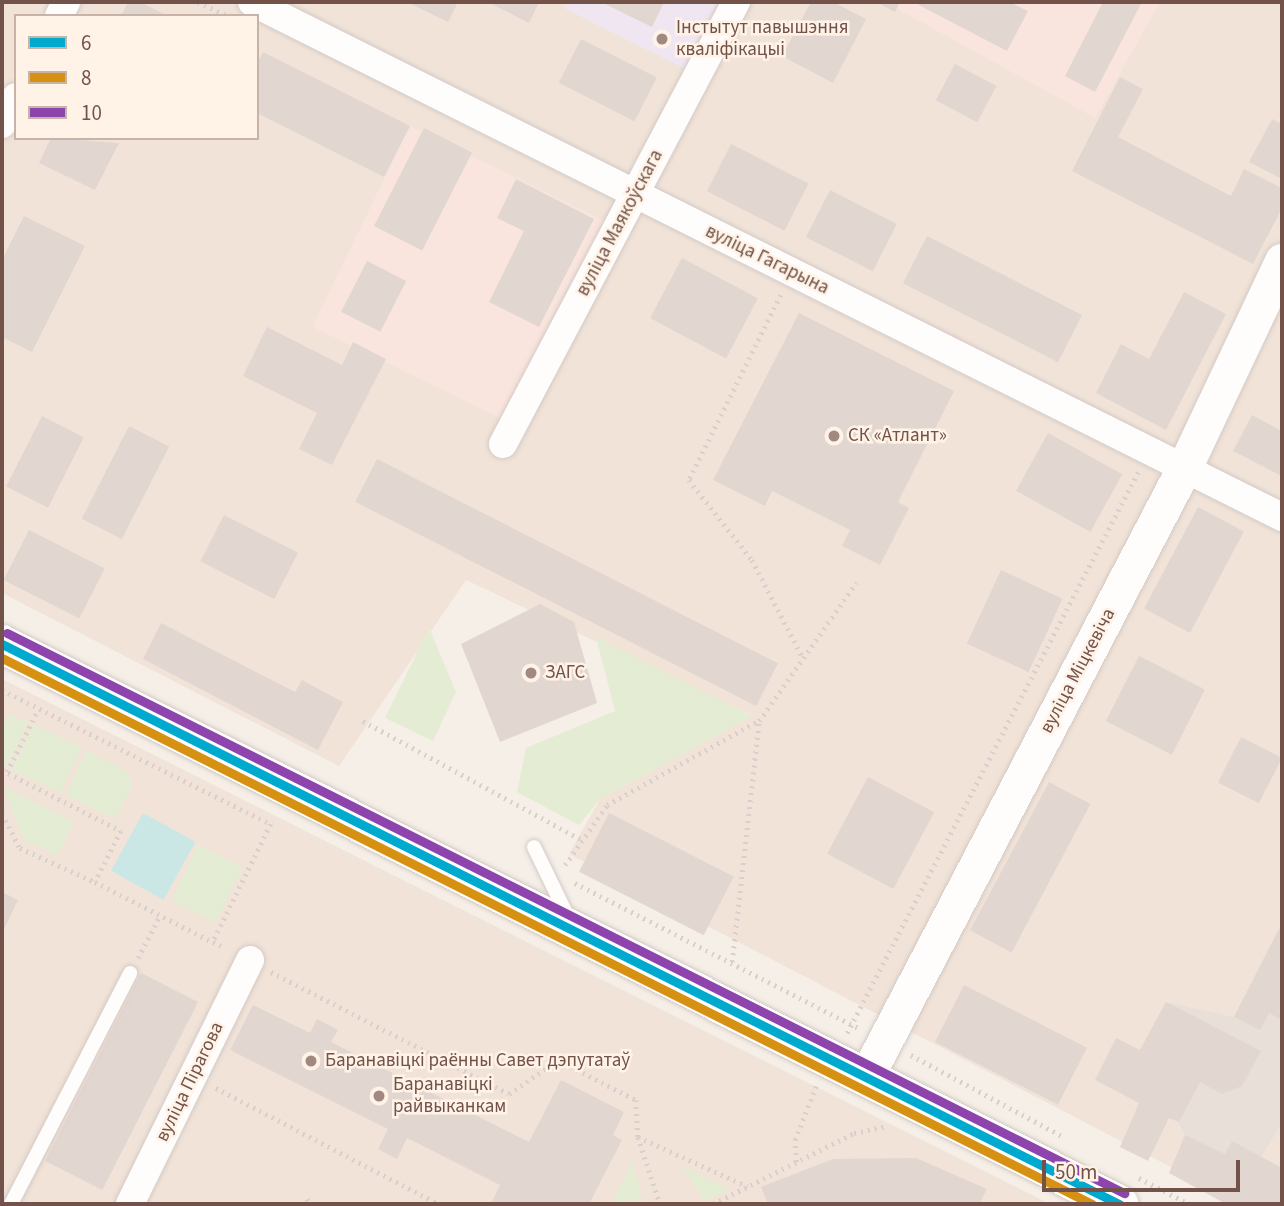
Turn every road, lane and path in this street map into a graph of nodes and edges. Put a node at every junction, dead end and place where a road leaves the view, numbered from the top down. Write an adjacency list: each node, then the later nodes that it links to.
1 (198, 2): 4 (path)
2 (252, 2): 7 (street, вуліца Гагарына)
3 (736, 2): 7 (street, вуліца Маякоўскага)
4 (224, 14)
5 (14, 101): 6 (street)
6 (2, 124)
7 (635, 195): 9 (street, вуліца Гагарына); 10 (street, вуліца Маякоўскага)
8 (1282, 261): 12 (street, вуліца Міцкевіча)
9 (792, 272): 11 (street, вуліца Гагарына); 16 (path)
10 (503, 444)
11 (1152, 447): 12 (street, вуліца Гагарына); 32 (path)
12 (1186, 464): 13 (street, вуліца Гагарына); 33 (street, вуліца Міцкевіча)
13 (1282, 517)
14 (856, 583): 16 (path)
15 (2, 645): 27 (main road)
16 (803, 658): 20 (path)
17 (2, 690): 18 (path)
18 (38, 709): 21 (path); 28 (path)
19 (363, 721): 23 (path)
20 (759, 721): 23 (path); 30 (path)
21 (4, 771): 25 (path)
22 (2, 814): 25 (path)
23 (580, 839): 30 (path)
24 (534, 847): 27 (lane)
25 (95, 882): 26 (path)
26 (160, 915): 28 (path); 31 (path)
27 (576, 932): 34 (main road)
28 (213, 942): 29 (path)
29 (250, 960): 38 (path); 44 (street, вуліца Пірагова)
30 (732, 962): 32 (path)
31 (130, 974): 43 (lane)
32 (852, 1024): 33 (path); 34 (path)
33 (884, 1041): 35 (street, вуліца Міцкевіча); 39 (path)
34 (831, 1060): 35 (main road); 40 (path)
35 (866, 1077): 42 (main road)
36 (205, 1084): 45 (path)
37 (892, 1128): 40 (path)
38 (638, 1137): 41 (path); 46 (path)
39 (1070, 1140)
40 (796, 1162): 41 (path)
41 (748, 1187): 47 (path)
42 (1124, 1188): 48 (path)
43 (11, 1204)
44 (130, 1204)
45 (439, 1204)
46 (660, 1204)
47 (713, 1204)
48 (1189, 1204)

